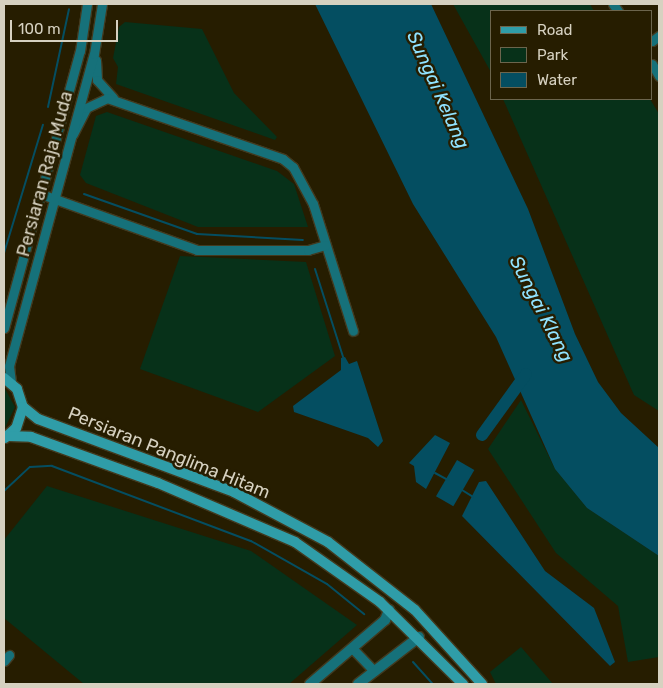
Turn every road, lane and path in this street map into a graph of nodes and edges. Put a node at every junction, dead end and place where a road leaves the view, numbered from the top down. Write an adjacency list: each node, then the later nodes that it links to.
1 (87, 4): 6 (street, Persiaran Raja Muda)
2 (102, 4): 3 (street, Persiaran Raja Muda)
3 (96, 44): 4 (street); 5 (street, Persiaran Raja Muda)
4 (115, 99): 5 (street); 8 (street)
5 (73, 134): 7 (street, Persiaran Raja Muda)
6 (41, 194): 7 (street); 9 (street, Persiaran Raja Muda)
7 (55, 199): 8 (street); 11 (street, Persiaran Raja Muda)
8 (325, 245): 10 (street)
9 (4, 328)
10 (353, 331)
11 (7, 380): 12 (main road)
12 (23, 407): 13 (main road); 21 (main road, Persiaran Panglima Hitam)
13 (6, 437): 14 (main road, Persiaran Panglima Hitam)
14 (389, 610): 15 (main road, Persiaran Panglima Hitam); 16 (street)
15 (418, 637): 17 (street); 20 (main road, Persiaran Panglima Hitam)
16 (352, 648): 17 (street); 18 (street)
17 (374, 671): 19 (street)
18 (310, 684)
19 (358, 684)
20 (463, 684)
21 (482, 684)

